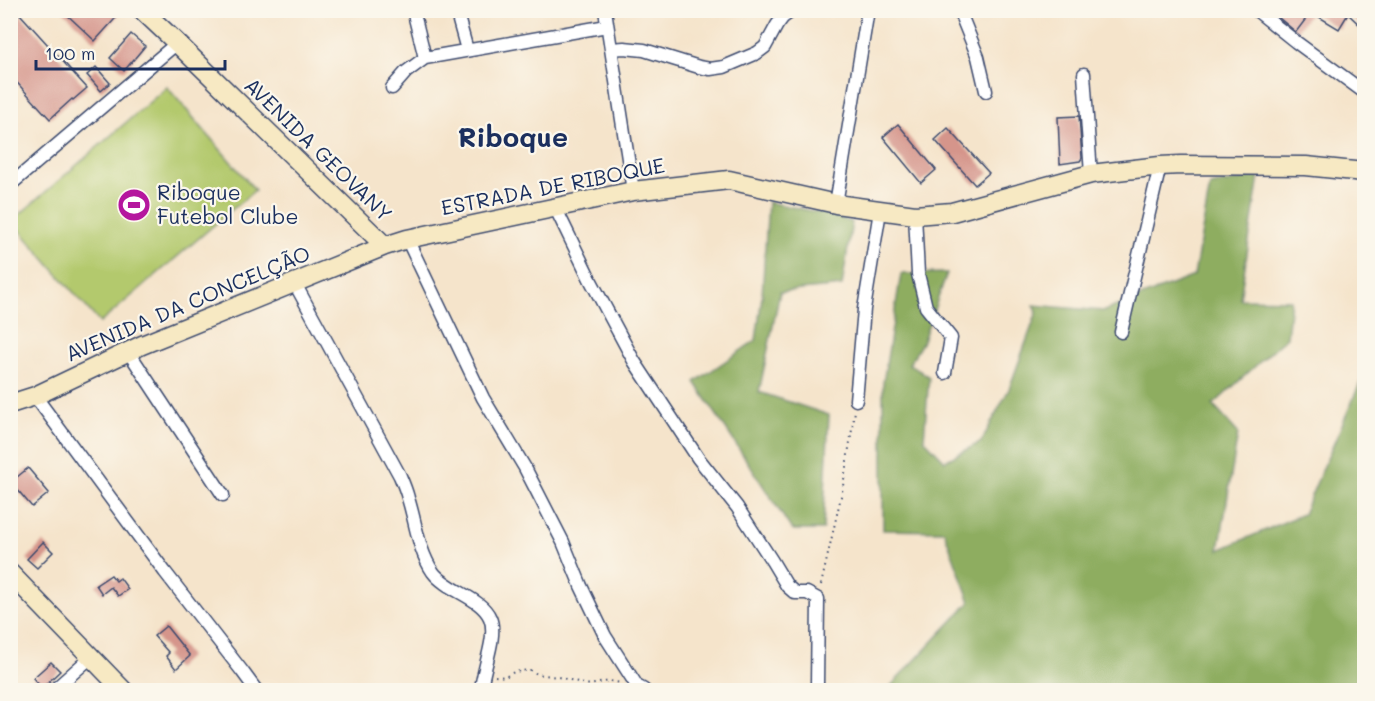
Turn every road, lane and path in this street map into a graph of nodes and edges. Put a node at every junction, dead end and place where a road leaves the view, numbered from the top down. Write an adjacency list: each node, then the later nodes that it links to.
1 (142, 10): 10 (main road, AVENIDA GEOVANY)
2 (413, 10): 13 (street)
3 (456, 10): 12 (street)
4 (605, 10): 9 (street)
5 (792, 10): 11 (street)
6 (868, 10): 23 (street)
7 (960, 10): 16 (street)
8 (1256, 10): 17 (street)
9 (607, 26): 11 (street); 12 (street)
10 (177, 43): 21 (street); 28 (main road, AVENIDA GEOVANY)
11 (611, 49): 22 (street)
12 (467, 50): 13 (street)
13 (425, 58): 15 (street)
14 (1083, 74): 20 (street)
15 (392, 88)
16 (986, 91)
17 (1365, 92)
18 (1160, 166): 19 (main road, ESTRADA DE RIBOQUE); 20 (main road, ESTRADA DE RIBOQUE); 30 (street)
19 (1365, 172)
20 (1091, 174): 26 (main road, ESTRADA DE RIBOQUE)
21 (10, 185)
22 (633, 190): 23 (main road, ESTRADA DE RIBOQUE); 24 (main road, ESTRADA DE RIBOQUE)
23 (836, 204): 25 (main road, ESTRADA DE RIBOQUE)
24 (555, 207): 27 (main road, ESTRADA DE RIBOQUE); 38 (street)
25 (880, 211): 26 (main road, ESTRADA DE RIBOQUE); 34 (street)
26 (915, 215): 32 (street)
27 (407, 239): 28 (main road, ESTRADA DE RIBOQUE); 41 (street)
28 (385, 246): 29 (main road, AVENIDA DA CONCELÇÃO)
29 (294, 282): 31 (main road, AVENIDA DA CONCELÇÃO); 40 (street)
30 (1121, 332)
31 (128, 351): 33 (main road, AVENIDA DA CONCELÇÃO); 36 (street)
32 (945, 373)
33 (35, 396): 35 (main road, AVENIDA DA CONCELÇÃO); 44 (street)
34 (856, 400): 38 (path)
35 (10, 404)
36 (223, 495)
37 (10, 573): 39 (main road)
38 (818, 599): 46 (street)
39 (91, 657): 42 (street); 43 (main road)
40 (484, 674): 41 (path); 45 (street)
41 (640, 688)
42 (54, 690)
43 (123, 690)
44 (256, 690)
45 (481, 690)
46 (815, 690)

